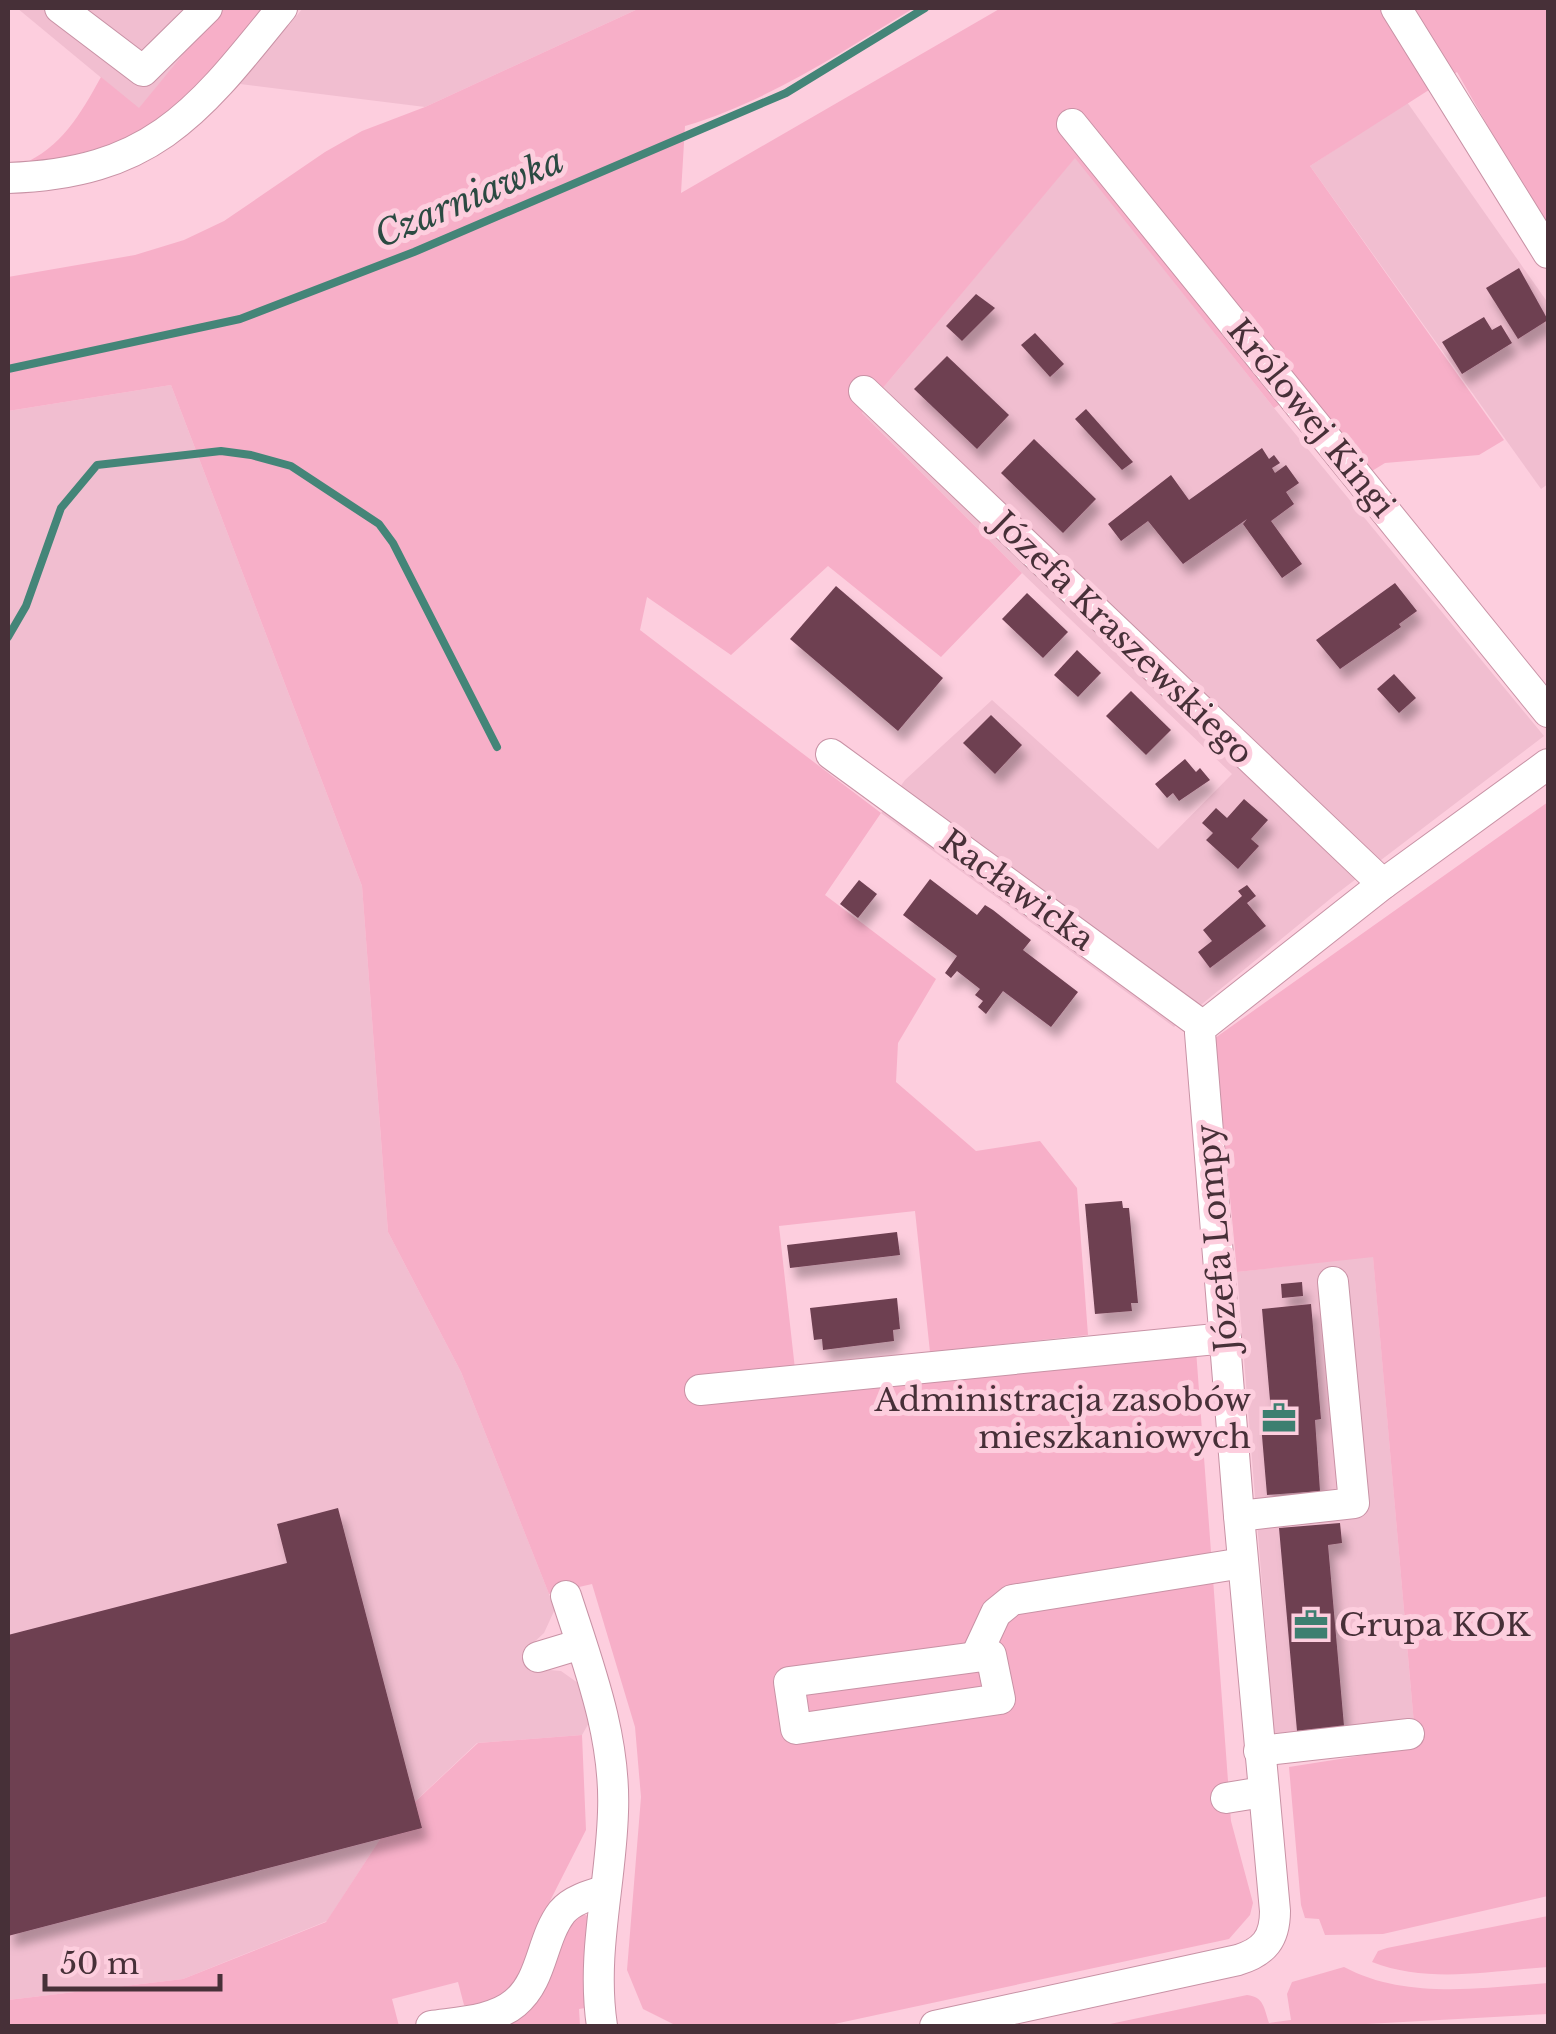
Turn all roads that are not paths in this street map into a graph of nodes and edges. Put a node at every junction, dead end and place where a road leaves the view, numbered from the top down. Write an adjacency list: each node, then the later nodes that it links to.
1 (60, 8): 2 (street)
2 (207, 8)
3 (282, 8): 6 (street)
4 (1396, 8): 7 (street)
5 (1072, 124): 9 (street, Królowej Kingi)
6 (8, 178)
7 (1548, 252)
8 (864, 391): 12 (street, Józefa Kraszewskiego)
9 (1548, 712)
10 (831, 754): 13 (street, Racławicka)
11 (1548, 764): 12 (street)
12 (1383, 884): 13 (street)
13 (1203, 1026): 15 (street, Józefa Lompy)
14 (1334, 1282): 17 (street)
15 (1226, 1338): 16 (street); 17 (street, Józefa Lompy)
16 (700, 1390)
17 (1238, 1516): 18 (street, Józefa Lompy)
18 (1244, 1563): 21 (street); 24 (street, Józefa Lompy)
19 (566, 1596): 20 (street)
20 (581, 1644): 22 (street); 27 (street)
21 (976, 1656): 21 (street)
22 (538, 1657)
23 (1408, 1734): 24 (street)
24 (1259, 1751): 25 (street, Józefa Lompy)
25 (1262, 1792): 26 (street); 30 (street, Józefa Lompy)
26 (1226, 1798)
27 (604, 1890): 28 (street); 29 (street)
28 (431, 2026)
29 (602, 2026)
30 (934, 2026)

